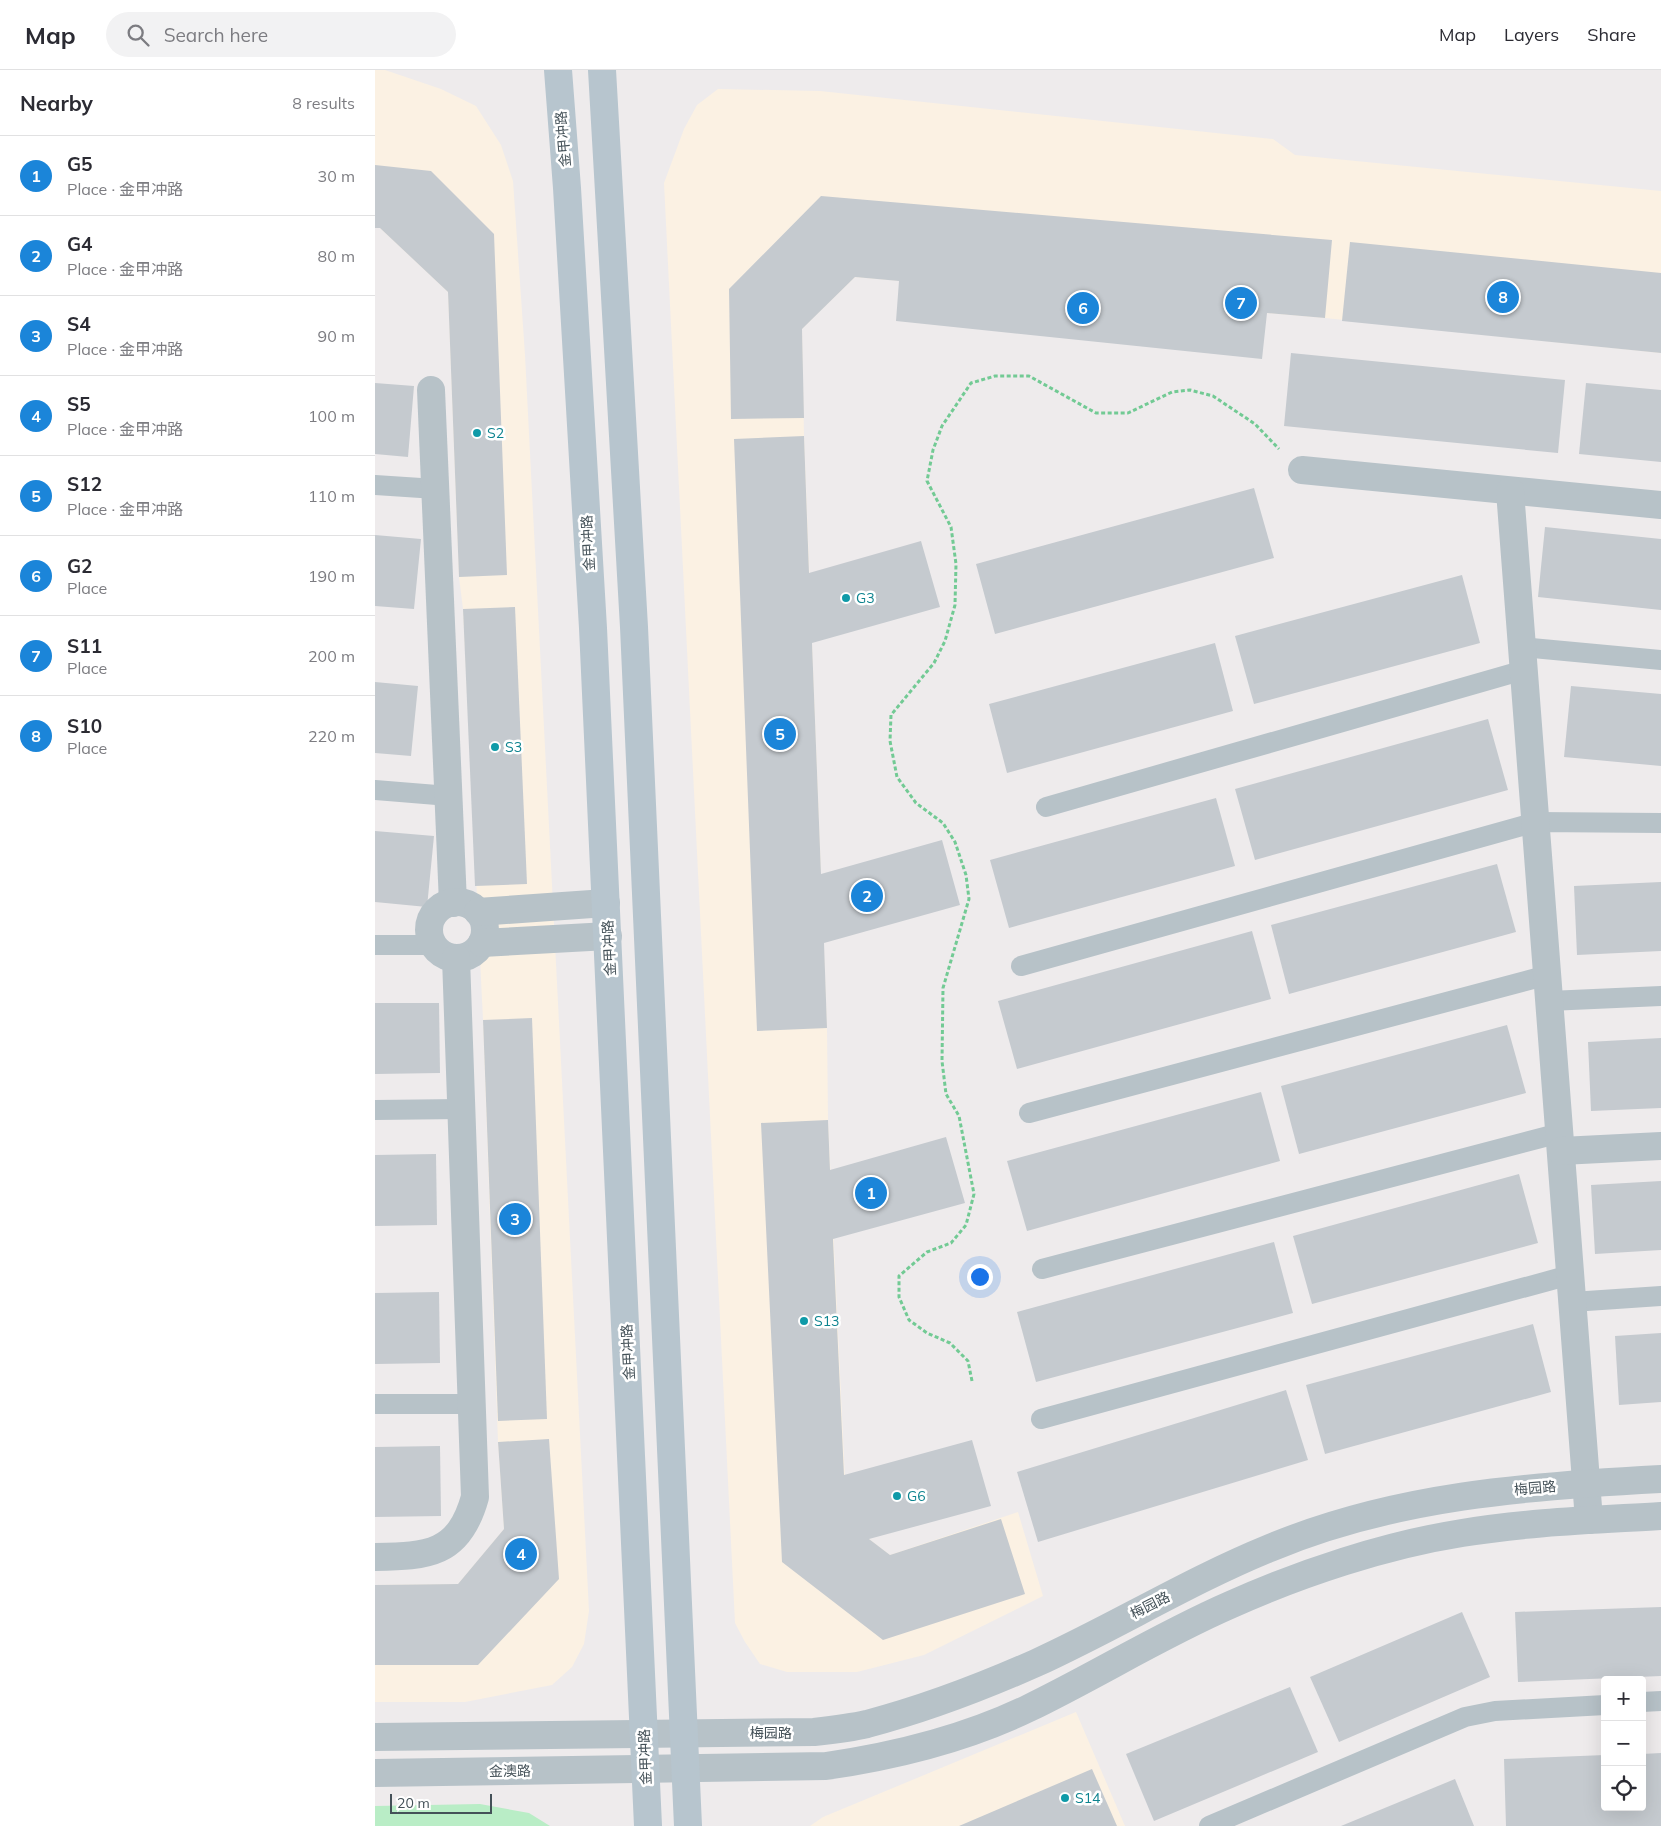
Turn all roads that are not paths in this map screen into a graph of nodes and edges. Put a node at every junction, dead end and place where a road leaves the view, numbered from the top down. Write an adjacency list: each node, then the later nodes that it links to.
1 (557, 70): 17 (main road, 金甲冲路)
2 (602, 70): 47 (main road)
3 (431, 390): 6 (street)
4 (1302, 470): 7 (street)
5 (375, 485): 6 (lane)
6 (436, 489): 12 (street)
7 (1510, 490): 8 (street); 9 (street)
8 (1661, 505)
9 (1523, 658): 10 (lane); 13 (lane); 14 (street)
10 (1661, 660)
11 (375, 790): 12 (lane)
12 (449, 796): 16 (street)
13 (1046, 807)
14 (1536, 822): 15 (lane); 23 (lane); 24 (street)
15 (1661, 823)
16 (453, 903): 18 (street); 22 (street)
17 (606, 903): 18 (street); 19 (main road, 金甲冲路)
18 (478, 912): 20 (street)
19 (608, 936): 20 (street); 46 (main road, 金甲冲路)
20 (482, 943): 22 (street)
21 (375, 945): 22 (lane)
22 (445, 952): 26 (street)
23 (1021, 966)
24 (1548, 988): 25 (lane); 28 (lane); 29 (street)
25 (1661, 996)
26 (461, 1109): 27 (lane); 36 (street)
27 (375, 1110)
28 (1029, 1113)
29 (1560, 1142): 30 (street); 31 (lane); 32 (street)
30 (1661, 1146)
31 (1042, 1269)
32 (1570, 1274): 34 (street); 37 (lane)
33 (1661, 1296): 34 (lane)
34 (1572, 1302): 39 (street)
35 (375, 1404): 36 (lane)
36 (471, 1404): 42 (street)
37 (1041, 1419)
38 (1661, 1479): 39 (street, 梅园路)
39 (1586, 1484): 41 (street); 47 (street, 梅园路)
40 (1661, 1516): 41 (street)
41 (1589, 1520): 50 (street)
42 (375, 1556)
43 (1661, 1701): 44 (lane)
44 (1646, 1702)
45 (1601, 1704): 54 (lane)
46 (644, 1734): 47 (street, 梅园路); 48 (street); 49 (main road, 金甲冲路)
47 (683, 1734): 50 (main road)
48 (375, 1737)
49 (646, 1768): 50 (street); 51 (street, 金澳路); 52 (main road, 金甲冲路)
50 (685, 1768): 53 (main road)
51 (375, 1773)
52 (648, 1826)
53 (688, 1826)
54 (1209, 1826)

